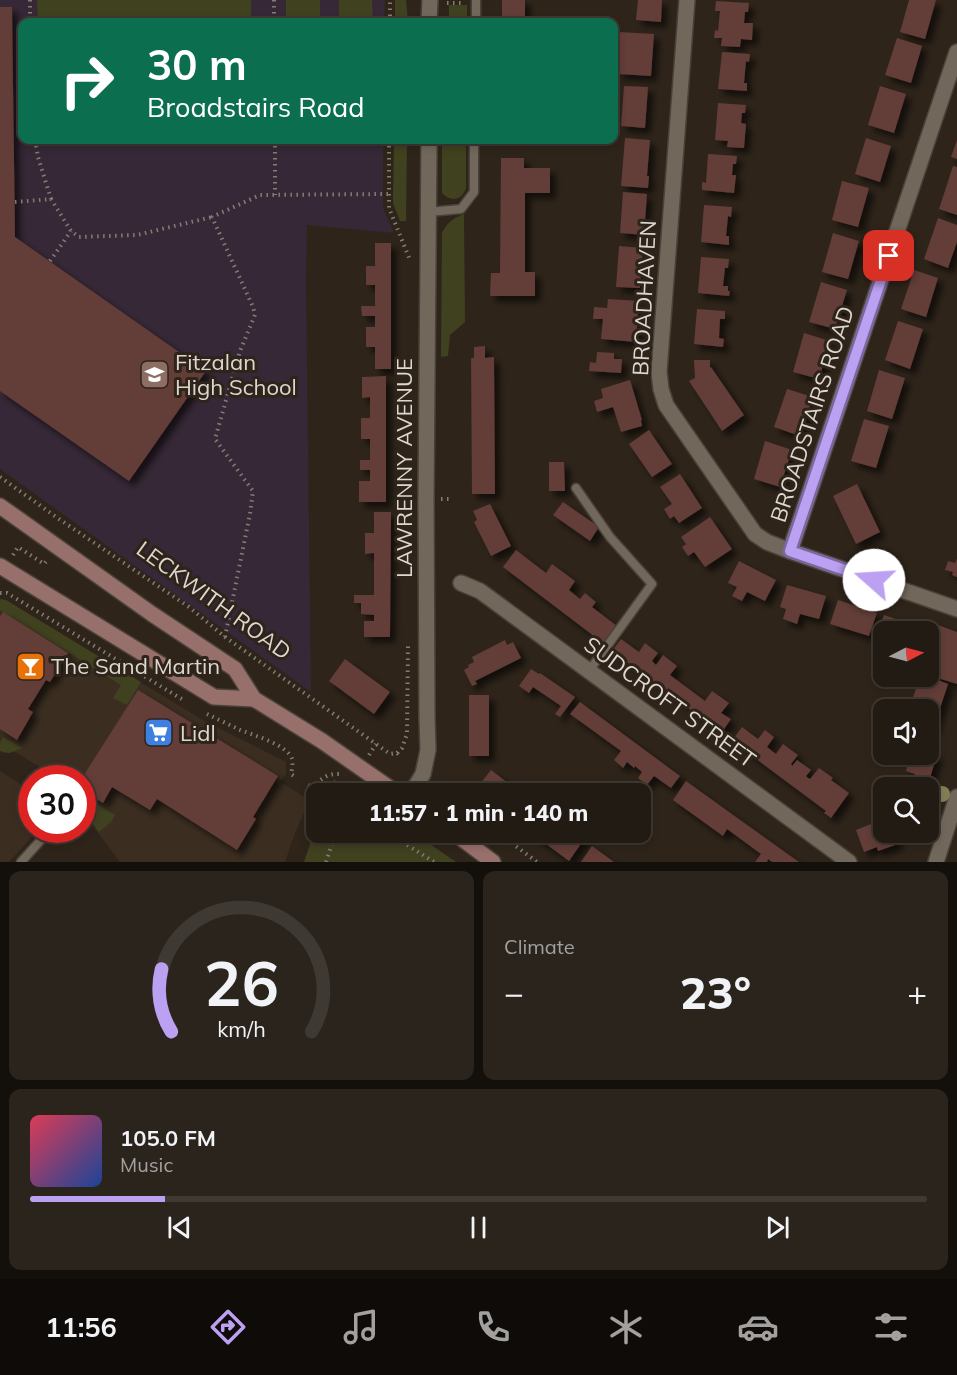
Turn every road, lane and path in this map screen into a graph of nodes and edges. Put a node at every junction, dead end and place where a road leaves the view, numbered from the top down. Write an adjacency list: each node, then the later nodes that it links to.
1 (30, 0): 7 (path)
2 (274, 0): 8 (path)
3 (390, 0): 9 (path)
4 (687, 0): 31 (street, BROADHAVEN)
5 (430, 1): 6 (path); 10 (street)
6 (476, 1): 11 (lane)
7 (30, 18)
8 (274, 18)
9 (390, 18)
10 (429, 18)
11 (476, 18)
12 (957, 52): 31 (street, BROADSTAIRS ROAD)
13 (36, 144): 20 (path)
14 (275, 144): 19 (path)
15 (389, 144): 18 (path)
16 (429, 144): 22 (street, LAWRENNY AVENUE)
17 (474, 144): 22 (lane)
18 (389, 194): 19 (path); 26 (path)
19 (275, 195): 23 (path)
20 (51, 199): 21 (path); 24 (path)
21 (15, 202)
22 (428, 212): 45 (street, LAWRENNY AVENUE)
23 (212, 217): 24 (path); 36 (path)
24 (70, 231): 25 (path)
25 (50, 261)
26 (411, 261)
27 (0, 477): 36 (path, LECKWITH ROAD)
28 (576, 488): 38 (lane)
29 (0, 506): 30 (main road, LECKWITH ROAD)
30 (8, 517): 39 (main road, LECKWITH ROAD)
31 (790, 551): 35 (street, BROADHAVEN)
32 (50, 555): 33 (path)
33 (6, 562): 39 (main road, LECKWITH ROAD)
34 (461, 584): 38 (street, SUDCROFT STREET)
35 (957, 609)
36 (225, 637): 40 (path, LECKWITH ROAD)
37 (408, 640): 40 (path, LECKWITH ROAD)
38 (589, 671): 57 (street, SUDCROFT STREET)
39 (254, 699): 44 (main road, LECKWITH ROAD)
40 (376, 744): 41 (path)
41 (369, 755)
42 (345, 778): 43 (path)
43 (315, 783)
44 (383, 783)
45 (418, 783)
46 (957, 797): 58 (street)
47 (38, 843): 52 (lane)
48 (332, 843): 53 (path)
49 (404, 843): 54 (path)
50 (468, 843): 55 (main road)
51 (512, 843): 56 (path)
52 (21, 862)
53 (326, 862)
54 (434, 862)
55 (493, 862)
56 (537, 862)
57 (849, 862)
58 (936, 862)

